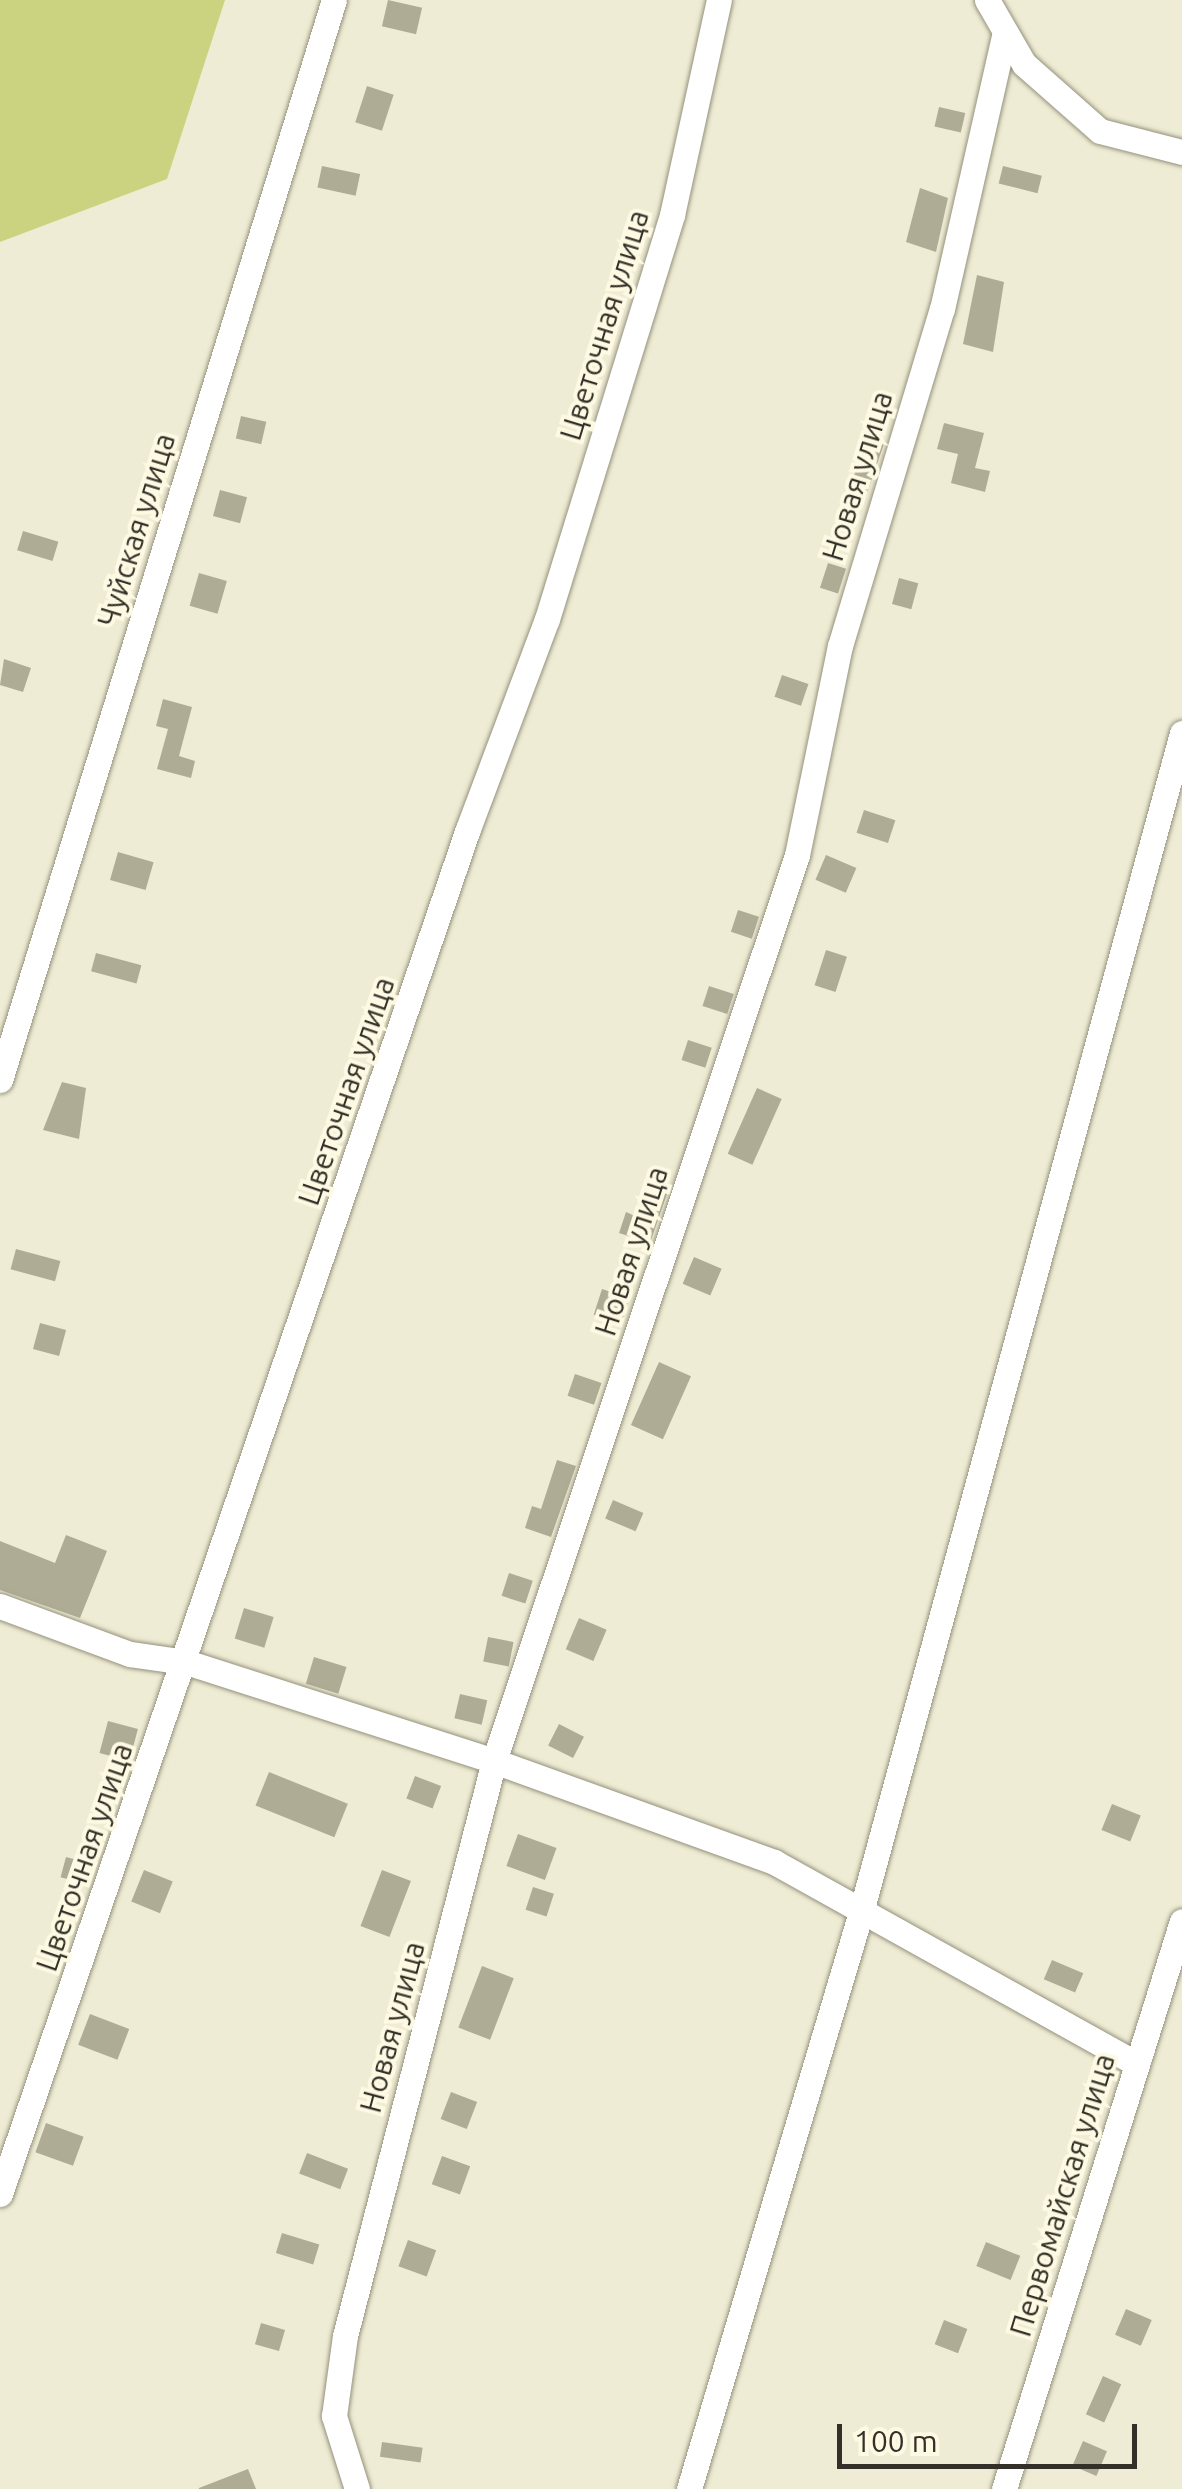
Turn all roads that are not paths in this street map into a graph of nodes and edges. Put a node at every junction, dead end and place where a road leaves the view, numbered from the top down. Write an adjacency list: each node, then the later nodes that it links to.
1 (334, 0): 7 (street, Чуйская улица)
2 (719, 0): 9 (street, Цветочная улица)
3 (986, 0): 4 (street)
4 (1006, 32): 5 (street); 10 (street, Новая улица)
5 (1182, 152)
6 (1182, 733): 11 (street)
7 (0, 1080)
8 (0, 1606): 9 (street)
9 (186, 1662): 10 (street); 14 (street, Цветочная улица)
10 (494, 1761): 11 (street); 15 (street, Новая улица)
11 (861, 1912): 13 (street); 16 (street)
12 (1182, 1921): 13 (street, Первомайская улица)
13 (1138, 2064): 17 (street, Первомайская улица)
14 (0, 2194)
15 (357, 2489)
16 (688, 2489)
17 (1004, 2489)

